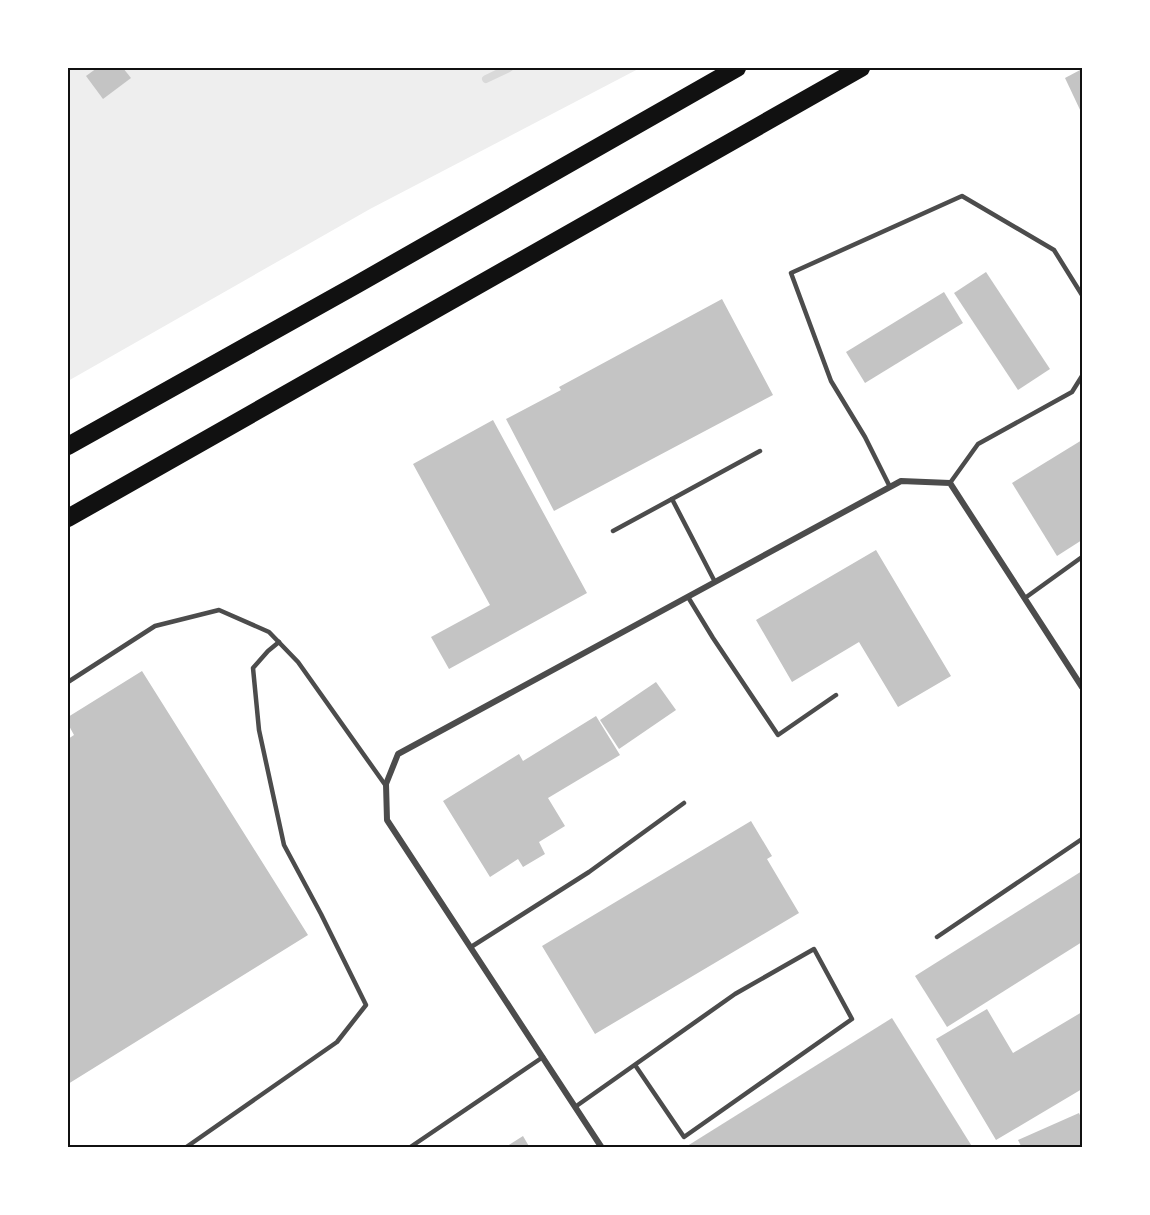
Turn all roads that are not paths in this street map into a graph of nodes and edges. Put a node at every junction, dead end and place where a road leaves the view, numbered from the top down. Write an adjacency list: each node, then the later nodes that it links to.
1 (737, 68): 5 (highway)
2 (861, 68): 10 (highway)
3 (1083, 295): 8 (lane)
4 (1083, 376): 7 (lane)
5 (68, 446)
6 (760, 450): 9 (lane)
7 (950, 483): 8 (street); 15 (street)
8 (890, 487): 13 (street)
9 (672, 499): 11 (lane); 13 (lane)
10 (68, 518)
11 (613, 531)
12 (1083, 557): 15 (lane)
13 (715, 582): 14 (street)
14 (688, 597): 19 (lane); 20 (street)
15 (1025, 598): 18 (street)
16 (279, 642): 17 (lane); 20 (lane); 28 (lane)
17 (68, 682)
18 (1082, 685)
19 (837, 695)
20 (386, 786): 24 (street)
21 (684, 803): 24 (lane)
22 (1083, 839): 23 (lane)
23 (937, 937)
24 (471, 947): 25 (street)
25 (543, 1057): 27 (street); 29 (lane)
26 (635, 1065): 26 (lane); 27 (lane)
27 (575, 1107): 30 (street)
28 (185, 1148)
29 (409, 1148)
30 (602, 1148)

